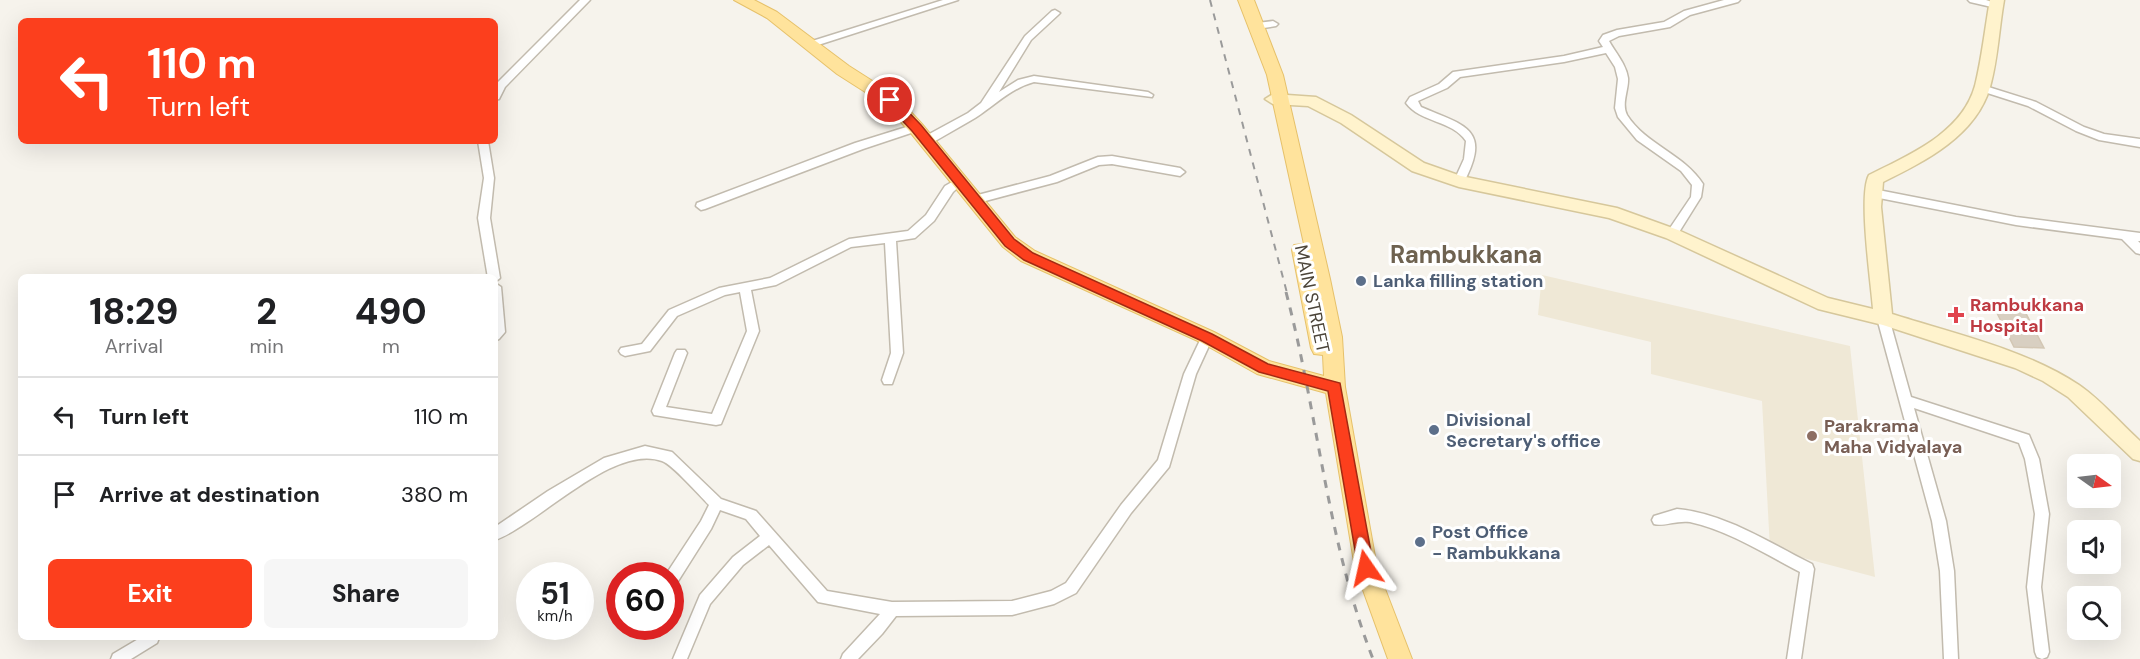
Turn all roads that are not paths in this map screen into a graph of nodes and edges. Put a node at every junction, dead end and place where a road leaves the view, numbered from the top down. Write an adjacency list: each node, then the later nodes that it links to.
1 (585, 0): 13 (street)
2 (742, 0): 10 (main road)
3 (953, 0): 10 (street)
4 (1236, 0): 15 (main road, MAIN STREET)
5 (1246, 0): 15 (main road, MAIN STREET)
6 (1735, 0): 11 (street)
7 (1973, 0): 8 (street)
8 (1997, 3): 12 (street)
9 (1055, 13): 16 (street)
10 (812, 44): 17 (main road)
11 (1610, 49): 21 (street); 26 (street)
12 (1982, 88): 18 (street); 23 (street)
13 (498, 91)
14 (1148, 95): 16 (street)
15 (1276, 99): 21 (street); 38 (main road, MAIN STREET)
16 (985, 105): 17 (street)
17 (921, 134): 22 (main road); 25 (street)
18 (2140, 143)
19 (483, 144): 31 (street)
20 (1180, 172): 24 (street)
21 (1458, 181): 26 (street)
22 (959, 182): 24 (main road); 29 (street)
23 (1873, 193): 27 (street); 33 (street)
24 (974, 200): 34 (main road)
25 (701, 206)
26 (1672, 234): 33 (street)
27 (2127, 237): 28 (street); 30 (street)
28 (2140, 237)
29 (890, 238): 32 (street); 37 (street)
30 (2140, 250)
31 (493, 274)
32 (745, 288): 35 (street); 36 (street)
33 (1883, 318): 39 (street); 40 (street)
34 (1207, 338): 38 (main road); 46 (street)
35 (625, 351)
36 (681, 353)
37 (888, 380)
38 (1335, 387): 52 (main road, MAIN STREET)
39 (1908, 401): 48 (street); 54 (street)
40 (2140, 453)
41 (716, 503): 43 (street); 44 (street); 45 (street)
42 (1659, 520): 53 (street)
43 (498, 533)
44 (770, 537): 46 (street); 50 (street)
45 (683, 562)
46 (892, 609): 51 (street)
47 (149, 640): 49 (street)
48 (2042, 652)
49 (118, 659)
50 (680, 659)
51 (848, 659)
52 (1400, 659)
53 (1794, 659)
54 (1951, 659)

